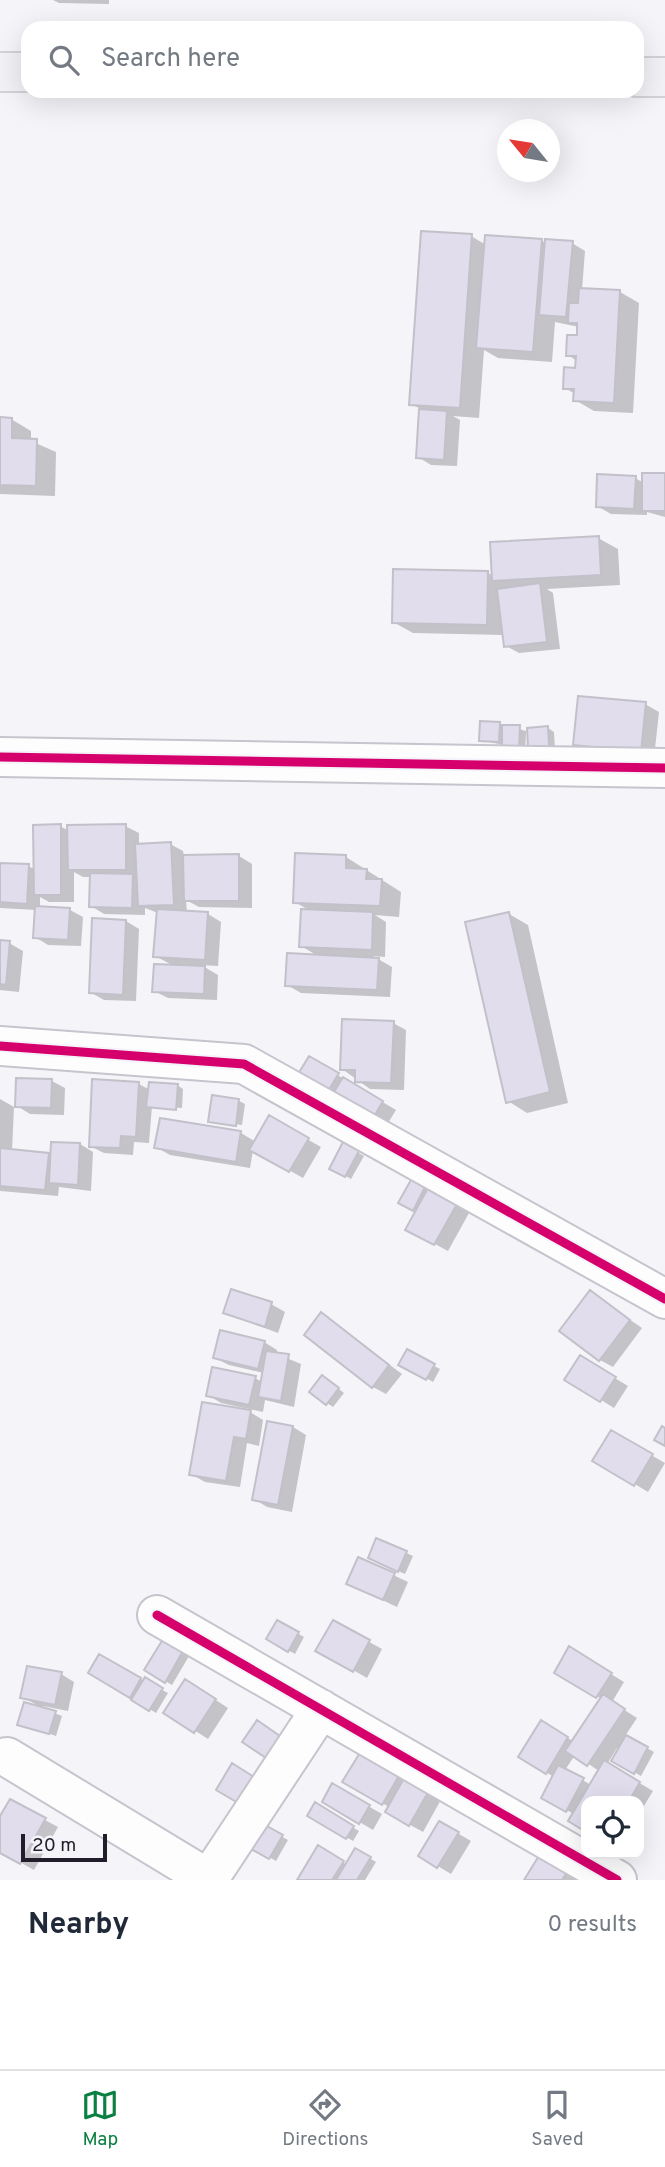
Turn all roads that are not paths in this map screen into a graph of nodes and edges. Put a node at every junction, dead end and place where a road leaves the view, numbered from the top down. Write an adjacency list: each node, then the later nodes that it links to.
1 (0, 72): 2 (main road)
2 (21, 72)
3 (644, 77): 4 (main road)
4 (665, 78)
5 (0, 757): 6 (street)
6 (665, 768)
7 (0, 1046): 8 (street)
8 (665, 1299)
9 (157, 1615): 10 (street)
10 (321, 1709): 12 (street); 13 (street)
11 (7, 1757): 12 (street)
12 (209, 1880)
13 (617, 1880)

